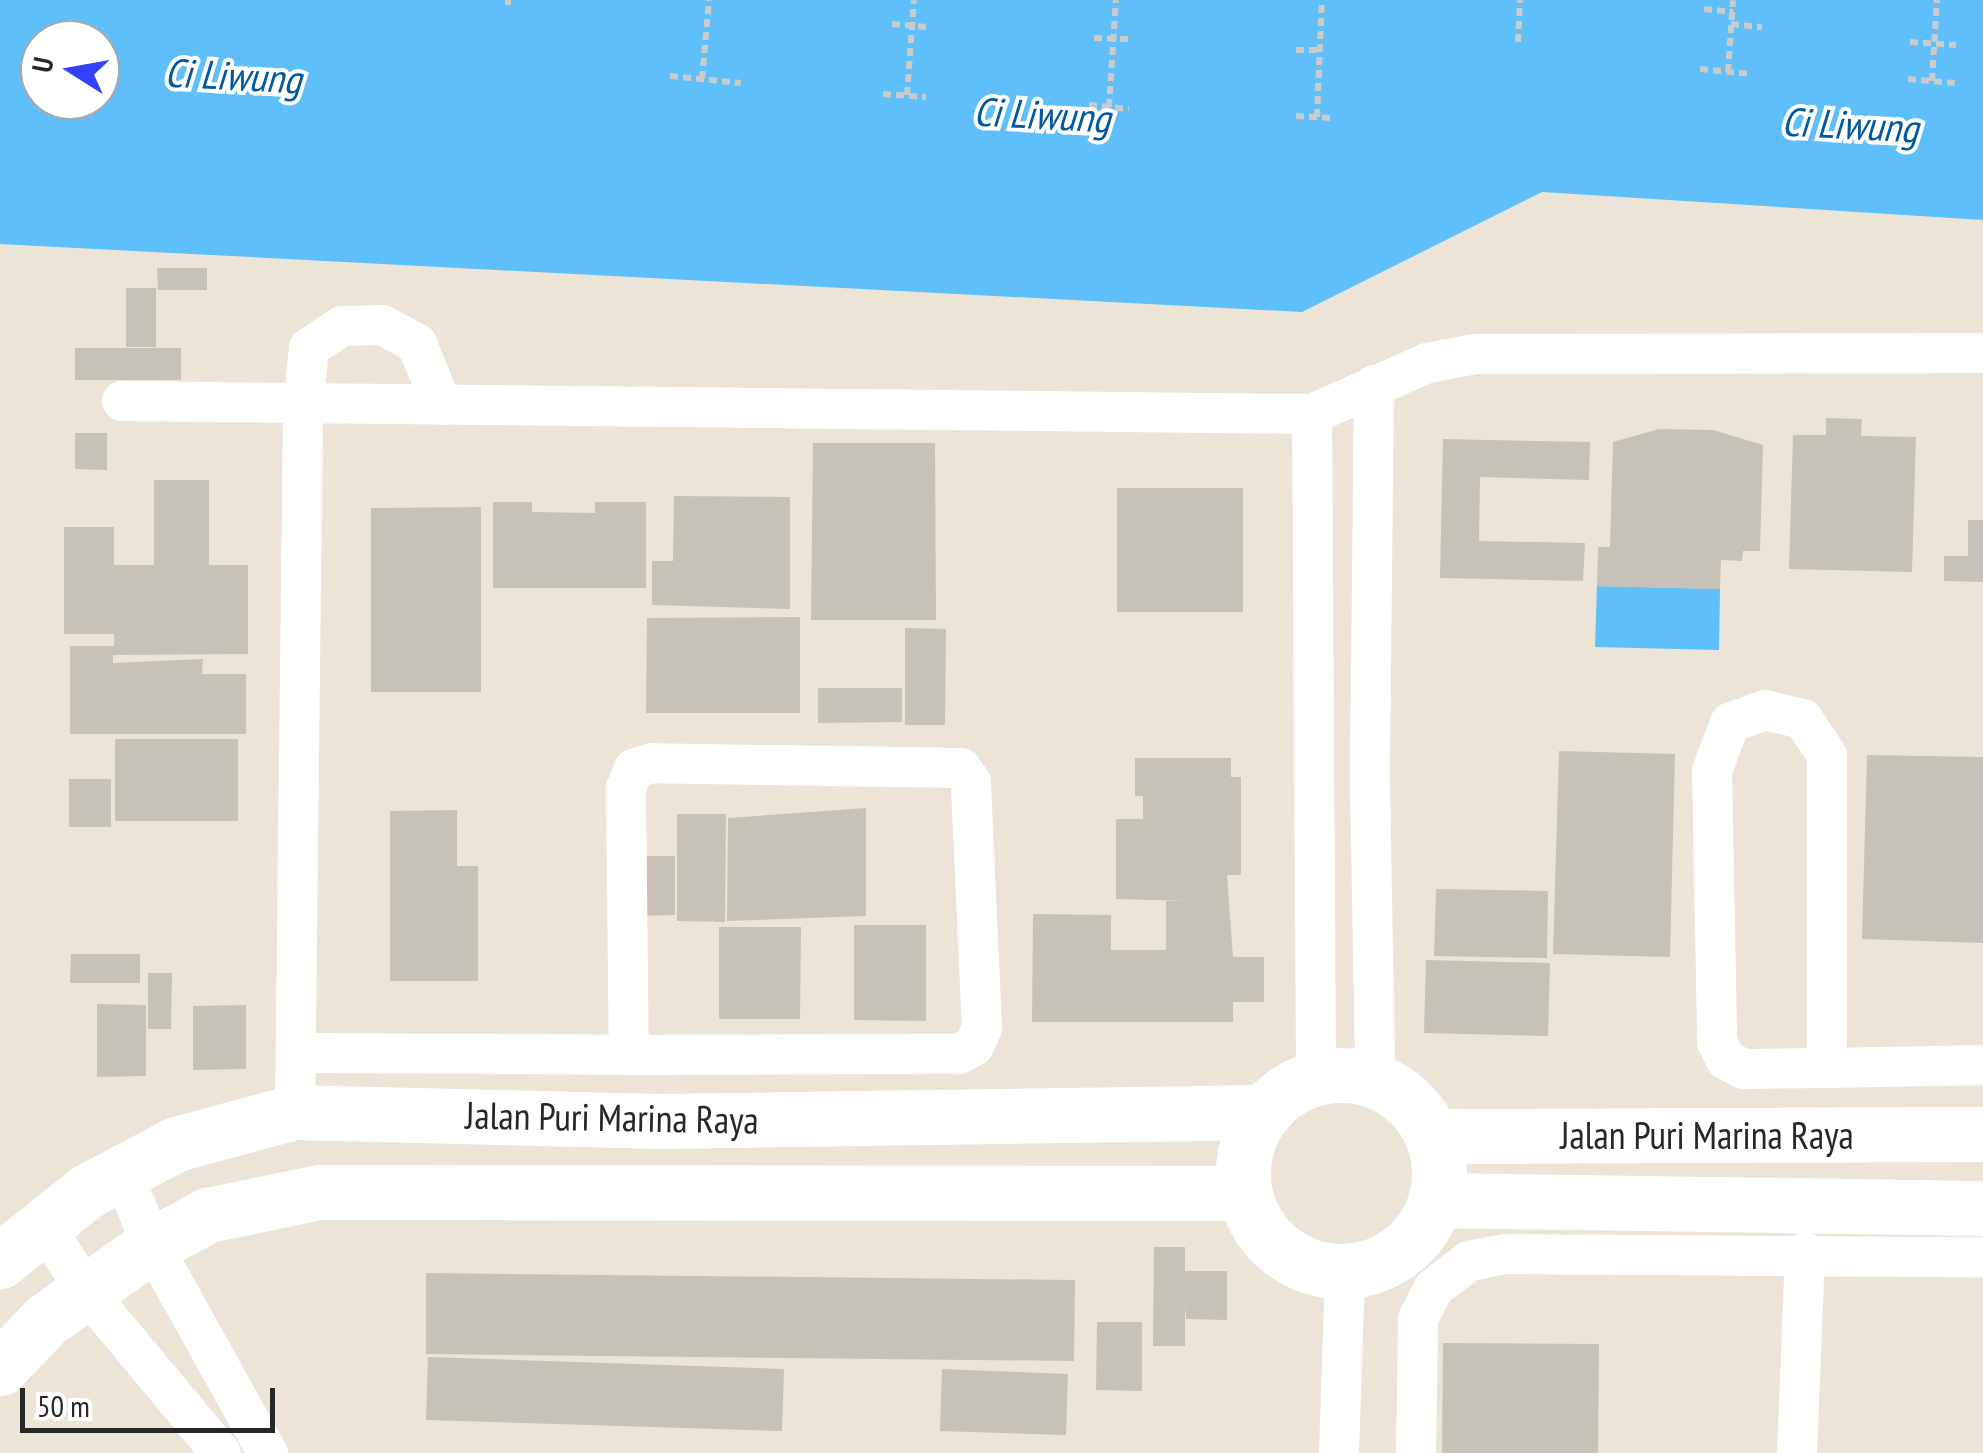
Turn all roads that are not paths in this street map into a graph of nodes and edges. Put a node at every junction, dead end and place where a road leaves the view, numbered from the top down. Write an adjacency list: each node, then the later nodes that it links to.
1 (1983, 352): 2 (street)
2 (1374, 385): 6 (street); 8 (street)
3 (122, 401): 5 (street)
4 (442, 405): 5 (street); 5 (street); 6 (street)
5 (303, 407): 9 (street)
6 (1312, 414): 7 (street)
7 (1312, 779): 8 (street); 13 (street)
8 (1370, 781): 14 (street)
9 (296, 1053): 10 (street); 15 (street)
10 (629, 1055): 10 (street)
11 (1983, 1065): 12 (street)
12 (1827, 1068): 12 (street)
13 (1316, 1078): 14 (street); 16 (street)
14 (1375, 1080): 18 (street)
15 (295, 1112): 16 (street, Jalan Puri Marina Raya); 19 (street, Jalan Puri Marina Raya)
16 (1264, 1112): 20 (street)
17 (1983, 1134): 18 (street, Jalan Puri Marina Raya)
18 (1432, 1136): 21 (street)
19 (122, 1172): 23 (street, Jalan Puri Marina Raya); 24 (street)
20 (1244, 1193): 24 (street, Jalan Puri Marina Raya); 28 (street)
21 (1435, 1200): 22 (street, Jalan Puri Marina Raya); 28 (street)
22 (1983, 1208)
23 (43, 1224): 27 (street, Jalan Puri Marina Raya); 29 (street)
24 (152, 1245): 29 (street, Jalan Puri Marina Raya); 32 (street)
25 (1806, 1252): 26 (street); 34 (street); 35 (street)
26 (1983, 1256)
27 (0, 1261)
28 (1345, 1272): 33 (street)
29 (85, 1290): 30 (street, Jalan Puri Marina Raya); 31 (street)
30 (0, 1368)
31 (221, 1453)
32 (268, 1453)
33 (1339, 1453)
34 (1416, 1453)
35 (1797, 1453)

